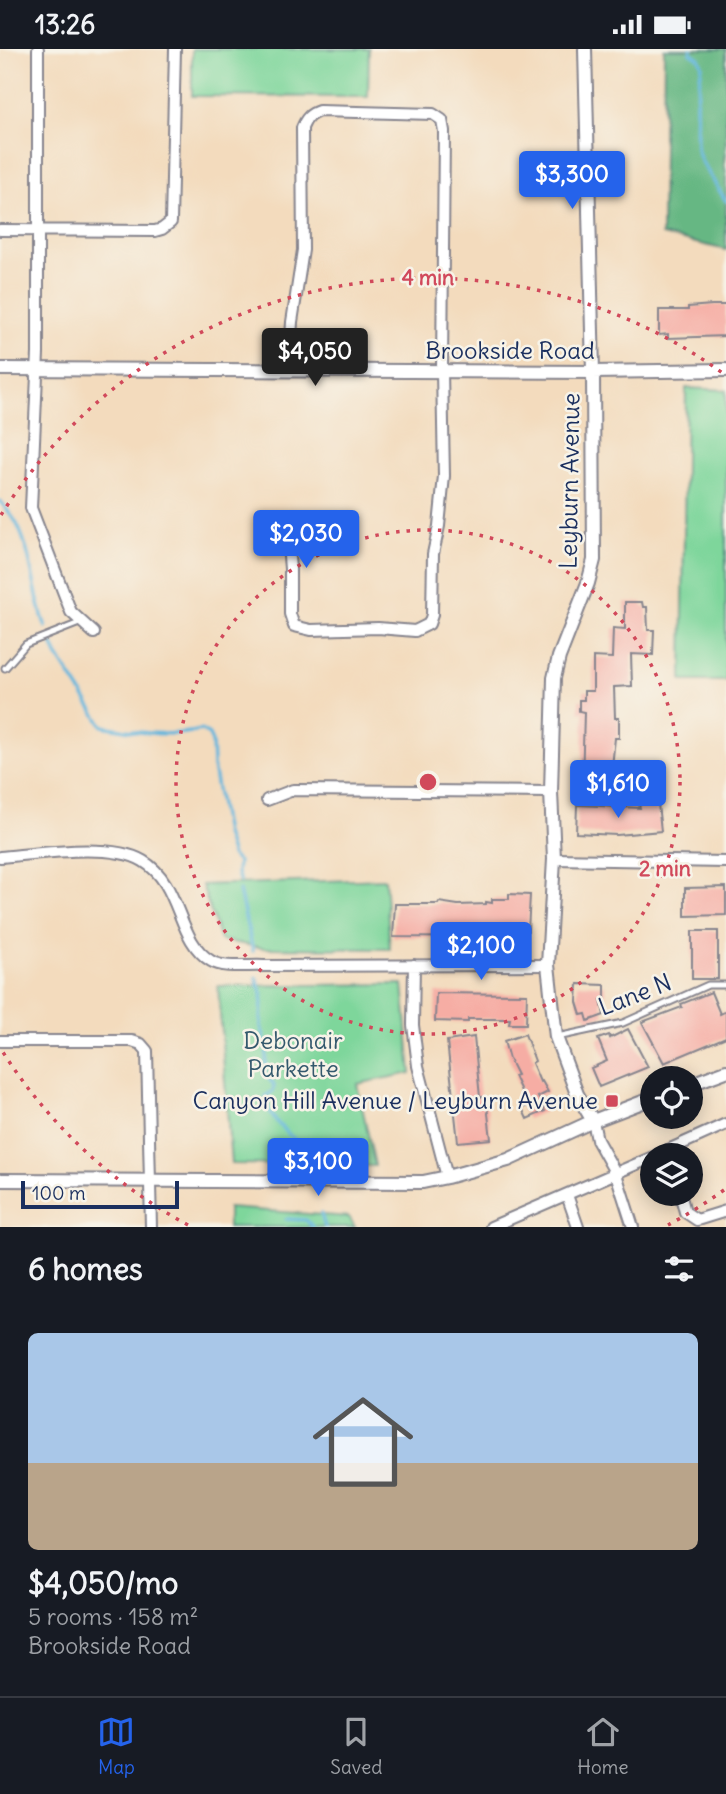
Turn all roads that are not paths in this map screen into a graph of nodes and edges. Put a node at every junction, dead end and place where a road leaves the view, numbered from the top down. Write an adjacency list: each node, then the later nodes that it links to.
1 (38, 49): 5 (street)
2 (175, 49): 5 (street)
3 (585, 49): 11 (street, Leyburn Avenue)
4 (0, 230): 5 (street)
5 (39, 230): 7 (street)
6 (0, 369): 7 (street, Brookside Road)
7 (38, 370): 9 (street, Brookside Road); 13 (street)
8 (726, 370): 11 (street, Brookside Road)
9 (289, 371): 10 (street, Brookside Road); 10 (street)
10 (442, 371): 11 (street, Brookside Road); 12 (street)
11 (593, 372): 16 (street, Leyburn Avenue)
12 (286, 520)
13 (82, 622): 14 (street); 15 (lane)
14 (94, 633)
15 (5, 668)
16 (551, 792): 17 (street); 19 (street, Leyburn Avenue)
17 (267, 800)
18 (0, 857): 21 (street)
19 (554, 859): 20 (street); 22 (street, Leyburn Avenue)
20 (726, 862)
21 (414, 965): 22 (street); 34 (street)
22 (548, 965): 24 (street, Leyburn Avenue)
23 (726, 985): 24 (lane, Lane N)
24 (556, 1037): 29 (street, Leyburn Avenue)
25 (0, 1041): 36 (street)
26 (726, 1071): 27 (street)
27 (703, 1080)
28 (640, 1103): 29 (street)
29 (593, 1121): 33 (street); 34 (street)
30 (726, 1123): 31 (street)
31 (685, 1143)
32 (640, 1164): 33 (street)
33 (616, 1174): 37 (street); 43 (street)
34 (447, 1177): 36 (street)
35 (0, 1180): 36 (street)
36 (149, 1180): 40 (street)
37 (567, 1195): 41 (street); 42 (street)
38 (683, 1206): 39 (street)
39 (726, 1211)
40 (151, 1227)
41 (491, 1227)
42 (578, 1227)
43 (633, 1227)

